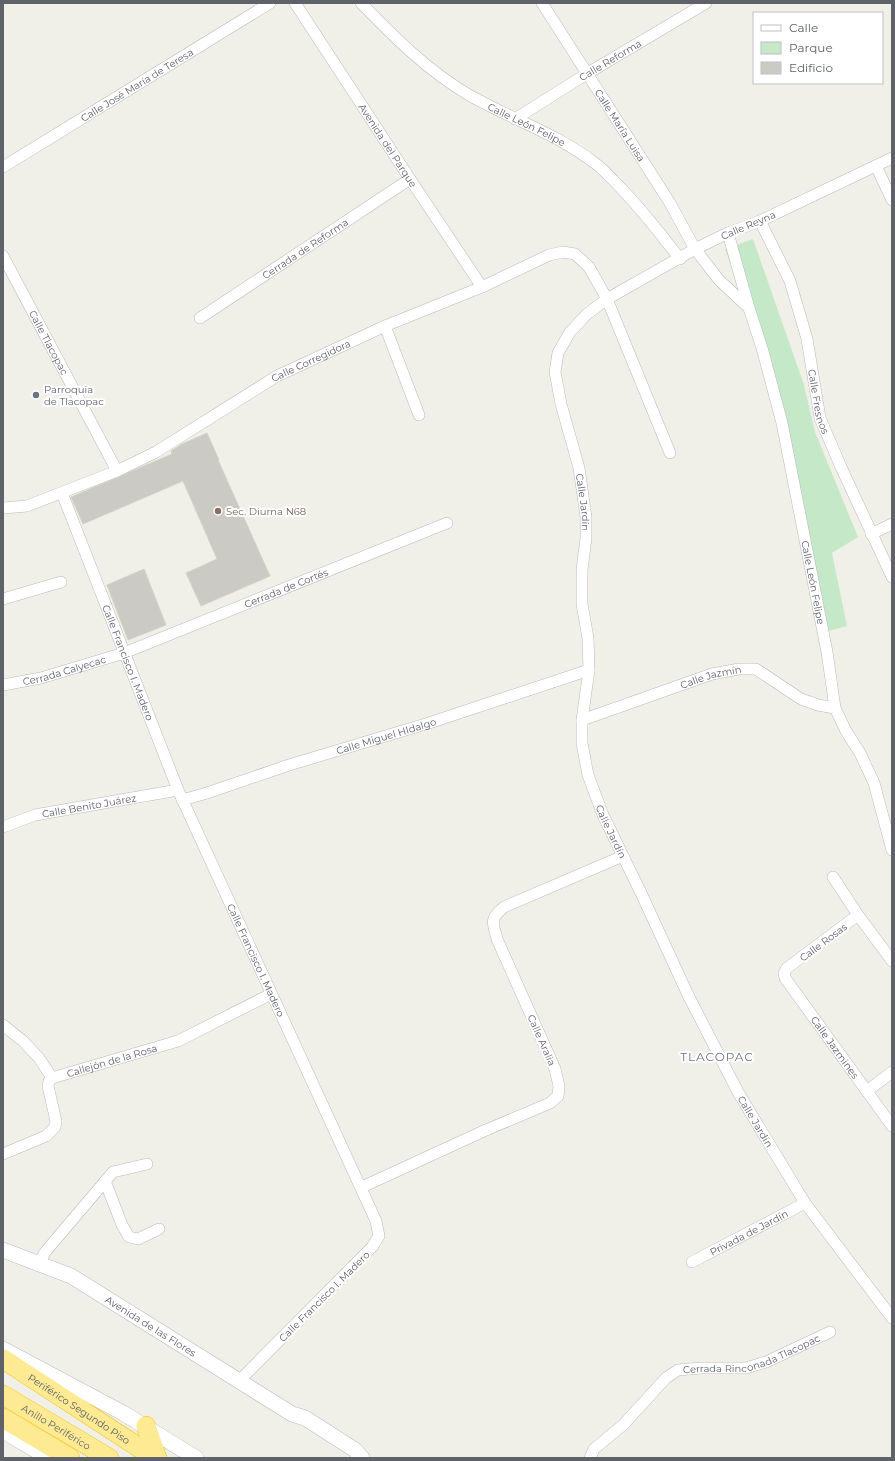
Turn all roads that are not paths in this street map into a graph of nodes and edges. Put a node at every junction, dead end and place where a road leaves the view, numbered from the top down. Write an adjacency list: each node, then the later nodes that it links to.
1 (270, 3): 10 (street, Calle José María de Teresa)
2 (295, 3): 11 (street, Avenida del Parque)
3 (361, 3): 7 (street, Calle León Felipe)
4 (542, 3): 6 (street, Calle María Luisa)
5 (706, 3): 6 (street, Calle Reforma)
6 (588, 73): 7 (street, Calle Reforma); 15 (street, Calle María Luisa)
7 (515, 119): 17 (street, Calle León Felipe)
8 (892, 158): 9 (street, Calle Reyna)
9 (876, 166): 12 (street); 13 (street, Calle Reyna)
10 (3, 167)
11 (410, 180): 18 (street, Avenida del Parque); 21 (street, Cerrada de Reforma)
12 (892, 200)
13 (760, 221): 14 (street, Calle Reyna); 30 (street, Calle Fresnos)
14 (728, 233): 15 (street, Calle Reyna); 20 (street, Calle León Felipe)
15 (695, 249): 17 (street, Calle Reyna); 20 (street, Calle León Felipe)
16 (3, 256): 25 (street, Calle Tlacopac)
17 (680, 259): 19 (street, Calle Reyna)
18 (482, 287): 19 (street, Calle Corregidora); 22 (street, Calle Corregidora)
19 (607, 299): 24 (street, Calle Corregidora); 35 (street, Calle Jardín)
20 (749, 308): 37 (street, Calle León Felipe)
21 (200, 318)
22 (385, 326): 23 (street); 25 (street, Calle Corregidora)
23 (419, 415)
24 (670, 453)
25 (117, 471): 26 (street, Calle Corregidora)
26 (62, 493): 27 (street, Calle Corregidora); 34 (street, Calle Francisco I. Madero)
27 (3, 508)
28 (447, 523): 34 (street, Cerrada de Cortés)
29 (892, 524): 30 (street)
30 (871, 534): 31 (street, Calle Fresnos)
31 (892, 577)
32 (61, 582): 33 (street)
33 (3, 599)
34 (124, 653): 36 (street, Cerrada Calyecac); 39 (street, Calle Francisco I. Madero)
35 (589, 670): 38 (street, Calle Jardín); 39 (street, Calle Miguel HIdalgo)
36 (3, 685)
37 (835, 708): 38 (street, Calle Jazmín); 41 (street, Calle León Felipe)
38 (582, 720): 42 (street, Calle Jardín)
39 (180, 795): 40 (street, Calle Benito Juárez); 47 (street, Calle Francisco I. Madero)
40 (3, 827)
41 (892, 850)
42 (623, 856): 56 (street, Calle Aralia); 57 (street, Calle Jardín)
43 (833, 877): 44 (street)
44 (858, 915): 45 (street); 46 (street, Calle Rosas)
45 (892, 961)
46 (787, 968): 51 (street, Calle Jazmines)
47 (271, 994): 50 (street, Callejón de la Rosa); 56 (street, Calle Francisco I. Madero)
48 (3, 1025): 50 (street)
49 (892, 1072): 51 (street)
50 (52, 1078): 53 (street, Callejón de la Rosa)
51 (867, 1091): 52 (street, Calle Jazmines)
52 (892, 1126)
53 (3, 1154)
54 (147, 1164): 55 (street)
55 (105, 1181): 58 (street); 61 (street)
56 (362, 1187): 67 (street, Calle Francisco I. Madero)
57 (805, 1203): 60 (street, Privada de Jardín); 62 (street, Calle Jardín)
58 (159, 1229)
59 (3, 1250): 61 (street, Avenida de las Flores)
60 (692, 1262)
61 (38, 1264): 67 (street, Avenida de las Flores)
62 (892, 1318)
63 (830, 1332): 82 (street, Cerrada Rinconada Tlacopac)
64 (3, 1349): 72 (street)
65 (3, 1359): 78 (highway, Periférico Segundo Piso)
66 (3, 1372): 77 (highway, Anillo Periférico)
67 (238, 1382): 71 (street, Avenida de las Flores)
68 (3, 1395): 69 (highway, Anillo Periférico)
69 (23, 1407): 70 (highway); 76 (highway, Anillo Periférico)
70 (3, 1409)
71 (292, 1414): 80 (street, Avenida de las Flores); 81 (street, Avenida de las Flores)
72 (146, 1426): 78 (highway); 79 (street)
73 (3, 1430): 74 (street); 75 (highway)
74 (49, 1458)
75 (70, 1458)
76 (109, 1458)
77 (140, 1458)
78 (156, 1458)
79 (196, 1458)
80 (358, 1458)
81 (362, 1458)
82 (590, 1458)

